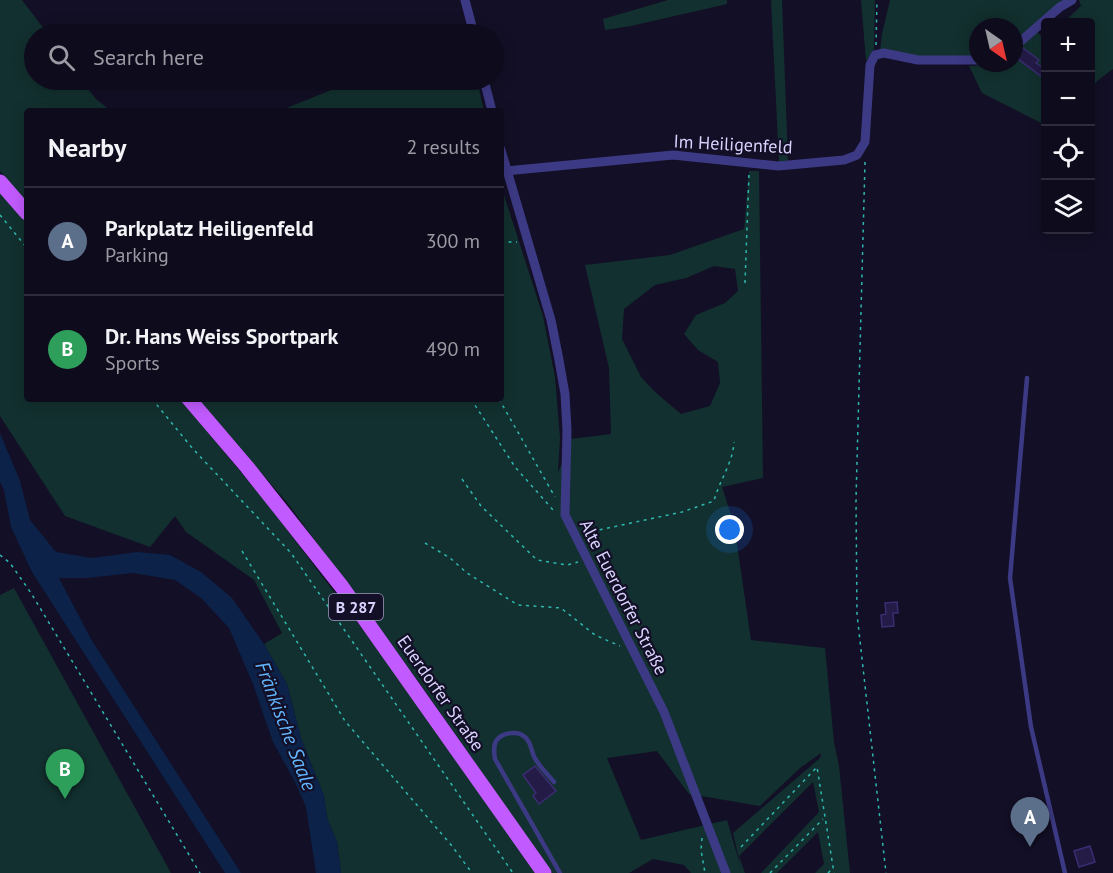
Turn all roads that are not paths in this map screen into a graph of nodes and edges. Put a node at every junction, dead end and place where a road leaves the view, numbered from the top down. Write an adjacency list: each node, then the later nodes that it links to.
1 (465, 0): 3 (street)
2 (1072, 0): 4 (street)
3 (471, 24)
4 (1023, 39)
5 (969, 60): 9 (street, Im Heiligenfeld)
6 (487, 90): 7 (street)
7 (491, 108)
8 (504, 163): 9 (street, Alte Euerdorfer Straße)
9 (506, 171): 17 (street, Alte Euerdorfer Straße)
10 (0, 182): 11 (main road)
11 (24, 210)
12 (1027, 378): 18 (lane)
13 (192, 402): 15 (main road, Euerdorfer Straße / B 287)
14 (554, 782): 16 (lane)
15 (544, 873)
16 (560, 873)
17 (726, 873)
18 (1065, 873)

